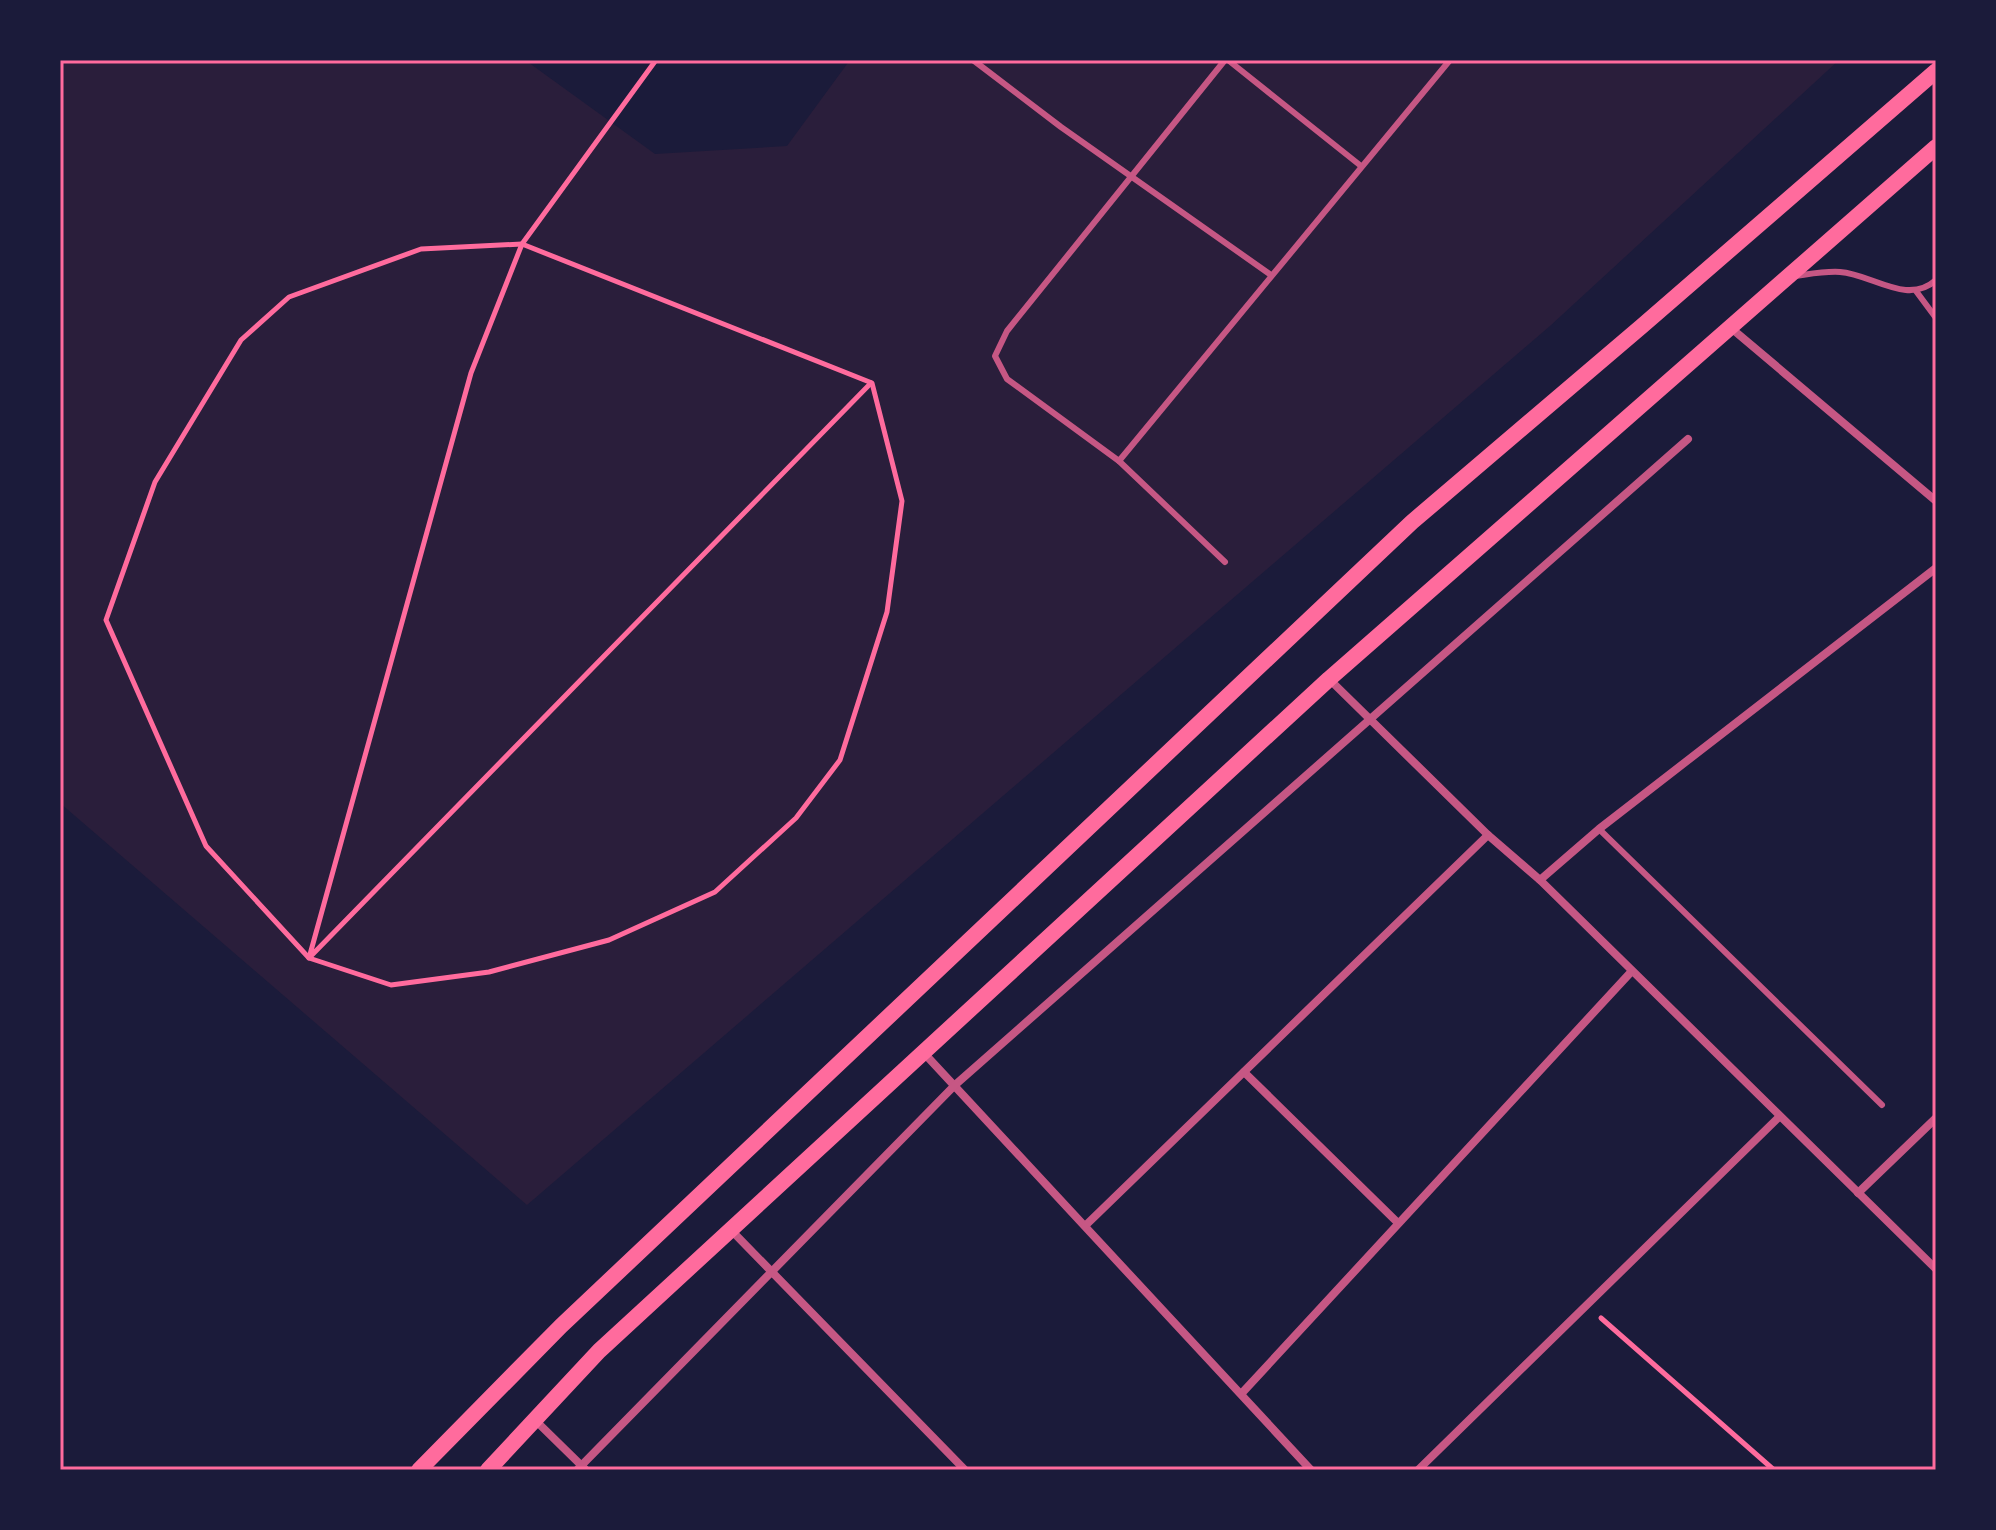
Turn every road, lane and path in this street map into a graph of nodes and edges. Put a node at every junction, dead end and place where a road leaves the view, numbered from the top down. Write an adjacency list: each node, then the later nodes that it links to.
1 (656, 60): 9 (path)
2 (973, 60): 8 (lane)
3 (1226, 60): 7 (lane); 8 (lane)
4 (1450, 60): 7 (lane)
5 (1936, 71): 45 (main road)
6 (1936, 147): 11 (main road)
7 (1361, 166): 10 (lane)
8 (1130, 176): 10 (lane); 18 (lane)
9 (522, 244): 16 (path); 27 (path); 27 (path)
10 (1271, 275): 18 (lane)
11 (1788, 277): 13 (lane); 15 (main road)
12 (1936, 280): 13 (lane)
13 (1916, 291): 14 (lane)
14 (1936, 318)
15 (1730, 328): 19 (street); 22 (main road)
16 (872, 383): 27 (path); 27 (path)
17 (1688, 439): 23 (street)
18 (1119, 461): 20 (lane)
19 (1936, 501)
20 (1225, 562)
21 (1936, 568): 24 (street)
22 (1329, 679): 23 (street); 29 (main road)
23 (1369, 719): 25 (street); 31 (street)
24 (1599, 829): 26 (street); 32 (lane)
25 (1488, 835): 26 (street); 30 (street)
26 (1540, 880): 28 (street)
27 (309, 958)
28 (1631, 972): 33 (street); 36 (street)
29 (923, 1051): 31 (street); 38 (main road)
30 (1244, 1072): 36 (street); 37 (street)
31 (955, 1085): 37 (street); 40 (street)
32 (1882, 1105)
33 (1779, 1117): 35 (street); 41 (street)
34 (1936, 1118): 35 (street)
35 (1858, 1193): 39 (street)
36 (1398, 1223): 42 (street)
37 (1086, 1225): 42 (street)
38 (729, 1229): 40 (street); 43 (main road)
39 (1936, 1269)
40 (771, 1272): 44 (street); 47 (street)
41 (1585, 1304): 49 (street); 50 (path)
42 (1242, 1393): 48 (street)
43 (535, 1420): 44 (street); 46 (main road)
44 (581, 1468)
45 (419, 1470)
46 (488, 1470)
47 (965, 1470)
48 (1311, 1470)
49 (1418, 1470)
50 (1774, 1470)

